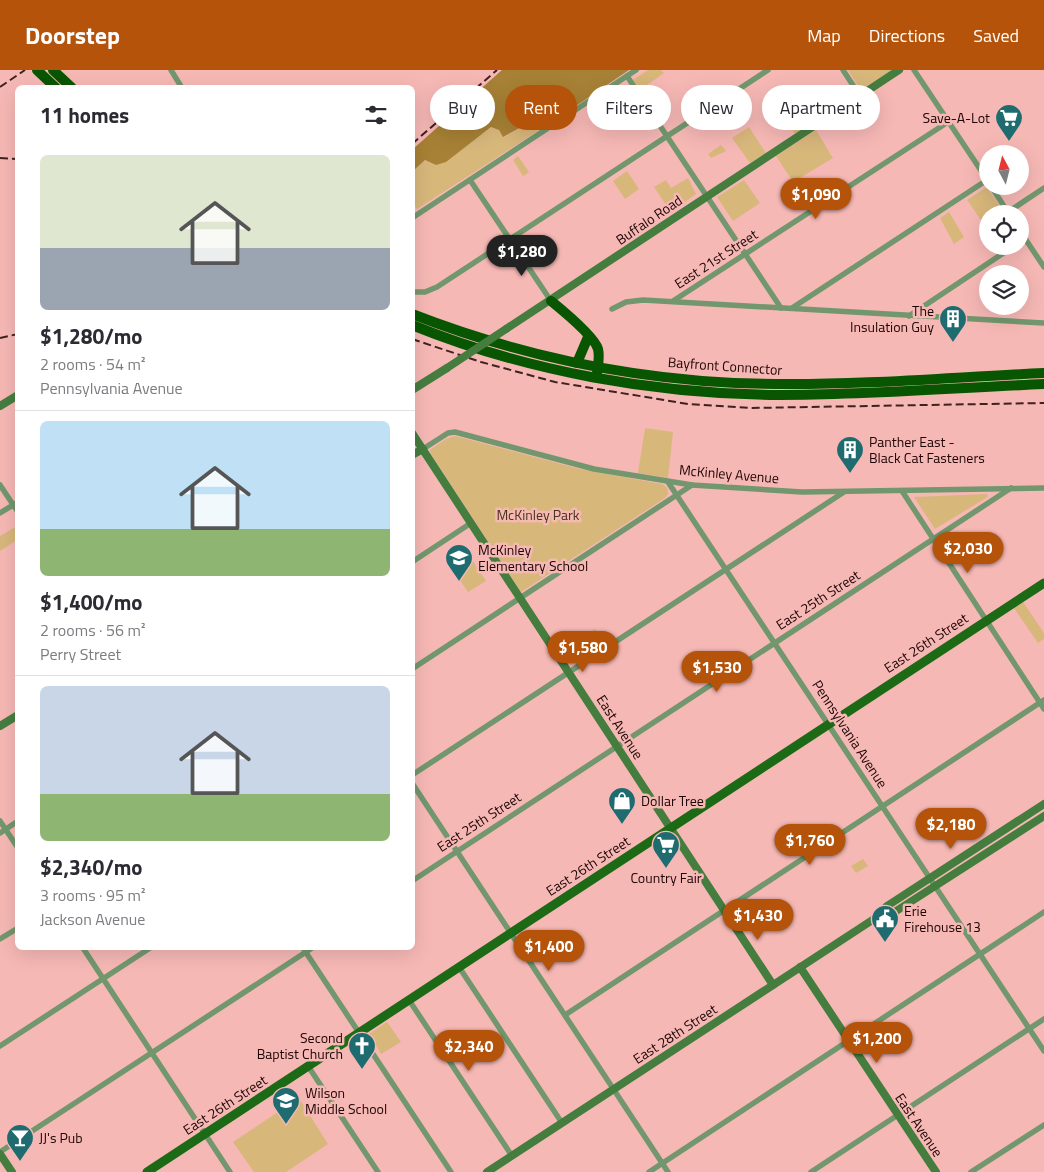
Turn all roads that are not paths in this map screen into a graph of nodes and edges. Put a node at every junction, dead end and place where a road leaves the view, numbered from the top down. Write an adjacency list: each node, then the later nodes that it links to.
1 (37, 70): 10 (highway)
2 (53, 70): 11 (highway)
3 (171, 70): 12 (street)
4 (636, 70): 9 (street)
5 (768, 70): 17 (street)
6 (843, 70): 13 (street)
7 (899, 70): 14 (street, Buffalo Road)
8 (914, 70): 15 (street)
9 (627, 76): 17 (street); 19 (street)
10 (53, 85)
11 (69, 85)
12 (180, 85)
13 (853, 85)
14 (876, 85)
15 (948, 122): 18 (street); 27 (street, East 21st Street)
16 (808, 130): 22 (street, Buffalo Road)
17 (667, 136): 22 (street); 25 (street)
18 (979, 169)
19 (470, 180): 24 (street); 25 (street)
20 (979, 186): 34 (street)
21 (1044, 188): 23 (street)
22 (707, 196): 27 (street); 31 (street, Buffalo Road)
23 (1020, 205)
24 (415, 216)
25 (510, 240): 30 (street); 31 (street)
26 (1029, 248): 29 (street)
27 (746, 254): 32 (street, East 21st Street); 33 (street)
28 (1000, 255): 37 (street)
29 (1044, 267)
30 (415, 292)
31 (551, 302): 40 (highway); 45 (street, Buffalo Road, bridge)
32 (673, 302): 33 (street); 35 (street)
33 (781, 308): 34 (street)
34 (792, 308): 37 (street)
35 (612, 309)
36 (415, 315): 41 (highway, Bayfront Connector)
37 (909, 316): 38 (street)
38 (1044, 323)
39 (415, 326): 42 (highway, Bayfront Connector)
40 (588, 337): 41 (highway); 42 (highway)
41 (577, 363): 42 (highway, Bayfront Connector)
42 (597, 372): 43 (highway, Bayfront Connector); 44 (highway, Bayfront Connector)
43 (1044, 373)
44 (1044, 384)
45 (415, 388)
46 (15, 397): 47 (street)
47 (0, 406)
48 (415, 437): 49 (street, East Avenue)
49 (423, 449): 50 (street); 51 (street, McKinley Avenue); 61 (street, East Avenue)
50 (415, 453)
51 (668, 482): 52 (street, McKinley Avenue); 58 (street, Pennsylvania Avenue)
52 (692, 484): 57 (street, McKinley Avenue); 58 (street)
53 (0, 485): 59 (street)
54 (1011, 488): 55 (street, McKinley Avenue); 56 (street, McKinley Avenue); 62 (street, East 25th Street)
55 (1044, 488)
56 (902, 491): 57 (street, McKinley Avenue); 62 (street)
57 (844, 492): 64 (street)
58 (677, 494): 64 (street, Pennsylvania Avenue); 66 (street)
59 (15, 504): 60 (street)
60 (0, 513)
61 (471, 523): 63 (street); 66 (street, East Avenue)
62 (933, 539): 67 (street); 68 (street, East 25th Street)
63 (415, 560)
64 (726, 568): 68 (street, Pennsylvania Avenue); 70 (street)
65 (1044, 583): 67 (main road, East 26th Street)
66 (520, 599): 69 (street); 70 (street, East Avenue)
67 (986, 621): 71 (street); 74 (main road, East 26th Street)
68 (775, 643): 74 (street, Pennsylvania Avenue); 76 (street, East 25th Street)
69 (415, 668)
70 (569, 672): 76 (street, East Avenue); 77 (street)
71 (1042, 702): 72 (street); 80 (street)
72 (1044, 709)
73 (15, 717): 75 (street)
74 (829, 724): 80 (street, Pennsylvania Avenue); 84 (main road, East 26th Street)
75 (0, 726)
76 (617, 747): 84 (street, East Avenue); 87 (street, East 25th Street)
77 (415, 773)
78 (415, 788): 87 (street)
79 (1044, 804): 88 (street, East 28th Street)
80 (883, 806): 88 (street, Pennsylvania Avenue); 91 (street)
81 (1044, 816): 90 (street, East 28th Street)
82 (0, 822): 85 (street)
83 (15, 823): 85 (street)
84 (671, 828): 91 (street, East Avenue); 95 (main road, East 26th Street)
85 (3, 831): 86 (street)
86 (15, 845)
87 (458, 852): 89 (street, East 25th Street); 95 (street)
88 (930, 878): 90 (street, Pennsylvania Avenue); 93 (street, East 28th Street)
89 (415, 879)
90 (935, 886): 93 (street, East 28th Street); 101 (street, Pennsylvania Avenue)
91 (724, 910): 105 (street, East Avenue); 107 (street)
92 (1044, 912): 101 (street)
93 (877, 918): 103 (street, East 28th Street)
94 (15, 930): 96 (street)
95 (511, 933): 102 (main road, East 26th Street); 107 (street)
96 (0, 939)
97 (84, 950): 104 (street)
98 (147, 950): 104 (street)
99 (303, 950): 114 (street)
100 (305, 950): 110 (street)
101 (980, 954): 109 (street, Pennsylvania Avenue); 111 (street)
102 (459, 967): 106 (main road, East 26th Street); 118 (street)
103 (800, 967): 105 (street, East 28th Street); 111 (street, East Avenue)
104 (103, 978): 112 (street); 114 (street)
105 (773, 985): 116 (street, East 28th Street)
106 (409, 1000): 110 (main road, East 26th Street); 122 (street)
107 (565, 1015): 116 (street)
108 (1044, 1019): 109 (street)
109 (1029, 1028): 113 (street, Pennsylvania Avenue); 117 (street)
110 (359, 1033): 115 (main road, East 26th Street); 128 (street)
111 (848, 1041): 117 (street, East Avenue); 123 (street)
112 (0, 1046)
113 (1044, 1051)
114 (152, 1053): 120 (street); 121 (street)
115 (308, 1066): 120 (main road, East 26th Street); 127 (street)
116 (614, 1089): 118 (street, East 28th Street); 123 (street)
117 (897, 1116): 132 (street); 133 (street, East Avenue)
118 (562, 1123): 122 (street, East 28th Street)
119 (1044, 1125): 134 (street)
120 (205, 1134): 125 (main road, East 26th Street); 126 (street)
121 (0, 1153): 124 (street)
122 (512, 1156): 129 (street, East 28th Street)
123 (662, 1163): 130 (street); 131 (street)
124 (12, 1172)
125 (147, 1172)
126 (230, 1172)
127 (378, 1172)
128 (451, 1172)
129 (487, 1172)
130 (648, 1172)
131 (668, 1172)
132 (811, 1172)
133 (936, 1172)
134 (971, 1172)

